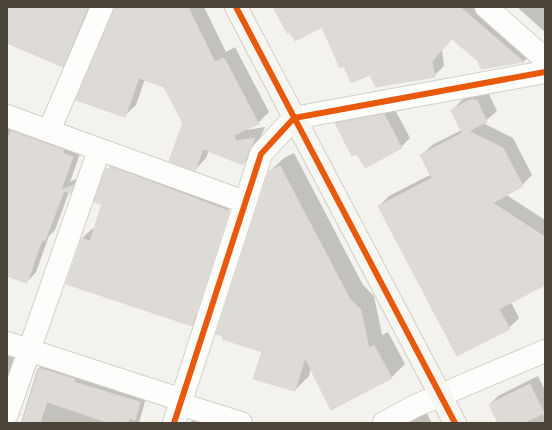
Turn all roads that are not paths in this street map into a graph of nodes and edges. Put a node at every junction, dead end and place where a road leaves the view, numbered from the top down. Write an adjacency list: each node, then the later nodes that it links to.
1 (102, 7): 8 (street)
2 (236, 7): 7 (street)
3 (486, 7): 4 (street)
4 (545, 58)
5 (545, 72): 7 (street)
6 (7, 116): 8 (street)
7 (294, 118): 10 (street); 14 (street)
8 (49, 131): 9 (street)
9 (99, 150): 10 (street); 12 (street)
10 (245, 202): 15 (street)
11 (7, 343): 12 (street)
12 (30, 351): 15 (street); 16 (street)
13 (545, 351): 14 (street)
14 (441, 396): 18 (street); 19 (street)
15 (179, 409): 17 (street)
16 (7, 414)
17 (241, 423)
18 (384, 423)
19 (455, 423)

